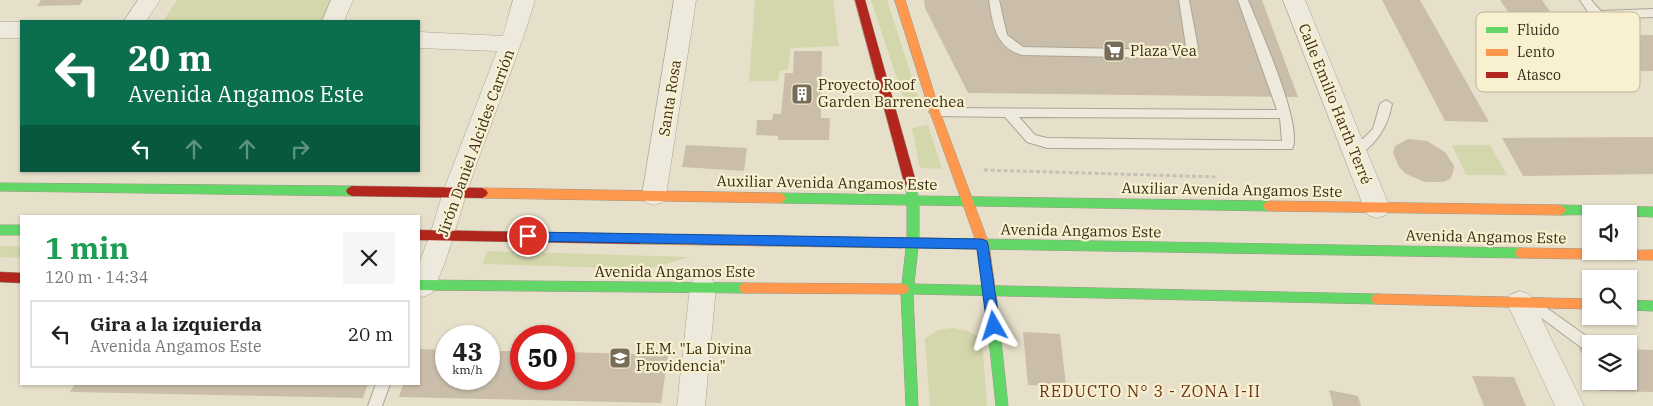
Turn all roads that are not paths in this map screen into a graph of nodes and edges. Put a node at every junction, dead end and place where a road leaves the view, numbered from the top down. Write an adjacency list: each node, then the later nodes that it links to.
1 (149, 0): 15 (street)
2 (342, 0): 16 (street)
3 (524, 0): 20 (street, Jirón Daniel Alcides Carrión)
4 (685, 0): 29 (street, Santa Rosa)
5 (860, 0): 30 (main road)
6 (900, 0): 22 (main road)
7 (994, 0): 8 (lane)
8 (1184, 0)
9 (1243, 0): 25 (lane)
10 (1294, 0): 26 (street, Calle Emilio Harth Terré)
11 (1585, 0): 12 (lane)
12 (1594, 12)
13 (1640, 13): 14 (lane)
14 (1653, 13)
15 (136, 20)
16 (332, 20)
17 (0, 30): 18 (street)
18 (20, 30)
19 (420, 40): 20 (street)
20 (511, 44): 28 (street, Jirón Daniel Alcides Carrión)
21 (1386, 104): 26 (lane)
22 (935, 112): 23 (lane); 24 (main road); 31 (main road)
23 (1008, 112): 25 (lane); 25 (lane)
24 (918, 113)
25 (1285, 114)
26 (1354, 154): 32 (street, Calle Emilio Harth Terré)
27 (0, 187): 28 (main road, Auxiliar Avenida Angamos Este)
28 (455, 192): 29 (main road, Auxiliar Avenida Angamos Este); 37 (street, Jirón Daniel Alcides Carrión)
29 (654, 195): 30 (main road, Auxiliar Avenida Angamos Este)
30 (913, 200): 31 (main road, Auxiliar Avenida Angamos Este); 38 (main road)
31 (968, 200): 32 (main road, Auxiliar Avenida Angamos Este); 39 (main road)
32 (1377, 208): 33 (main road, Auxiliar Avenida Angamos Este)
33 (1653, 212)
34 (0, 230): 35 (main road)
35 (20, 230)
36 (420, 235): 37 (main road, Avenida Angamos Este)
37 (443, 235): 38 (main road, Avenida Angamos Este); 44 (street, Jirón Daniel Alcides Carrión)
38 (913, 242): 39 (main road, Avenida Angamos Este); 45 (main road)
39 (982, 244): 40 (main road, Avenida Angamos Este); 46 (main road)
40 (1653, 255)
41 (0, 277): 42 (main road)
42 (20, 278)
43 (703, 287): 44 (main road, Avenida Angamos Este); 45 (main road, Avenida Angamos Este); 54 (street)
44 (420, 288)
45 (907, 289): 46 (main road, Avenida Angamos Este); 55 (main road)
46 (990, 290): 47 (main road, Avenida Angamos Este); 56 (main road)
47 (1526, 303): 48 (main road, Avenida Angamos Este); 51 (lane); 57 (street)
48 (1582, 304)
49 (1637, 305): 50 (main road)
50 (1653, 306)
51 (1582, 341)
52 (383, 385): 53 (lane)
53 (375, 406)
54 (691, 406)
55 (912, 406)
56 (1002, 406)
57 (1570, 406)

